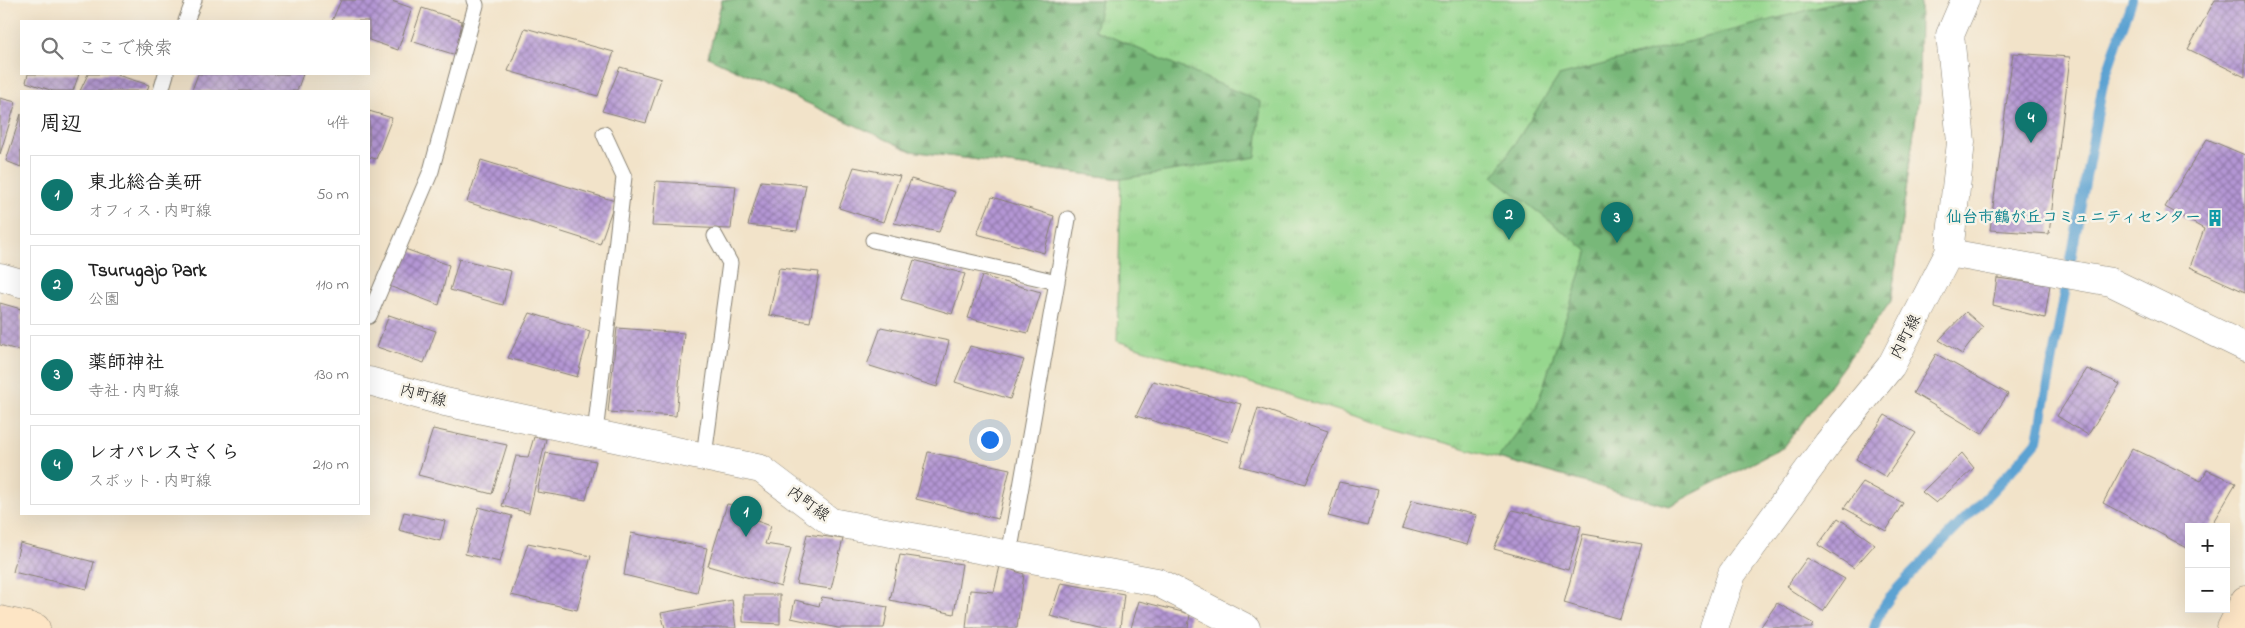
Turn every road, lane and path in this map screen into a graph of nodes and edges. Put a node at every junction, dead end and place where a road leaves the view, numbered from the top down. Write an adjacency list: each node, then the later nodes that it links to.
1 (194, 0): 4 (lane)
2 (474, 0): 15 (lane)
3 (1965, 0): 11 (street, 内町線)
4 (186, 20)
5 (166, 75): 6 (lane)
6 (161, 90)
7 (604, 134): 18 (lane)
8 (1068, 219): 13 (lane)
9 (715, 236): 19 (lane)
10 (873, 240): 13 (lane)
11 (1949, 253): 16 (street); 25 (street, 内町線)
12 (0, 278): 14 (street)
13 (1057, 282): 20 (lane)
14 (20, 283)
15 (370, 314)
16 (2245, 347)
17 (370, 381): 18 (street, 内町線)
18 (595, 434): 19 (street, 内町線)
19 (704, 456): 20 (street, 内町線)
20 (1009, 555): 24 (street, 内町線)
21 (2245, 600): 26 (street)
22 (0, 620): 23 (street)
23 (36, 628)
24 (1246, 628)
25 (1714, 628)
26 (2231, 628)

